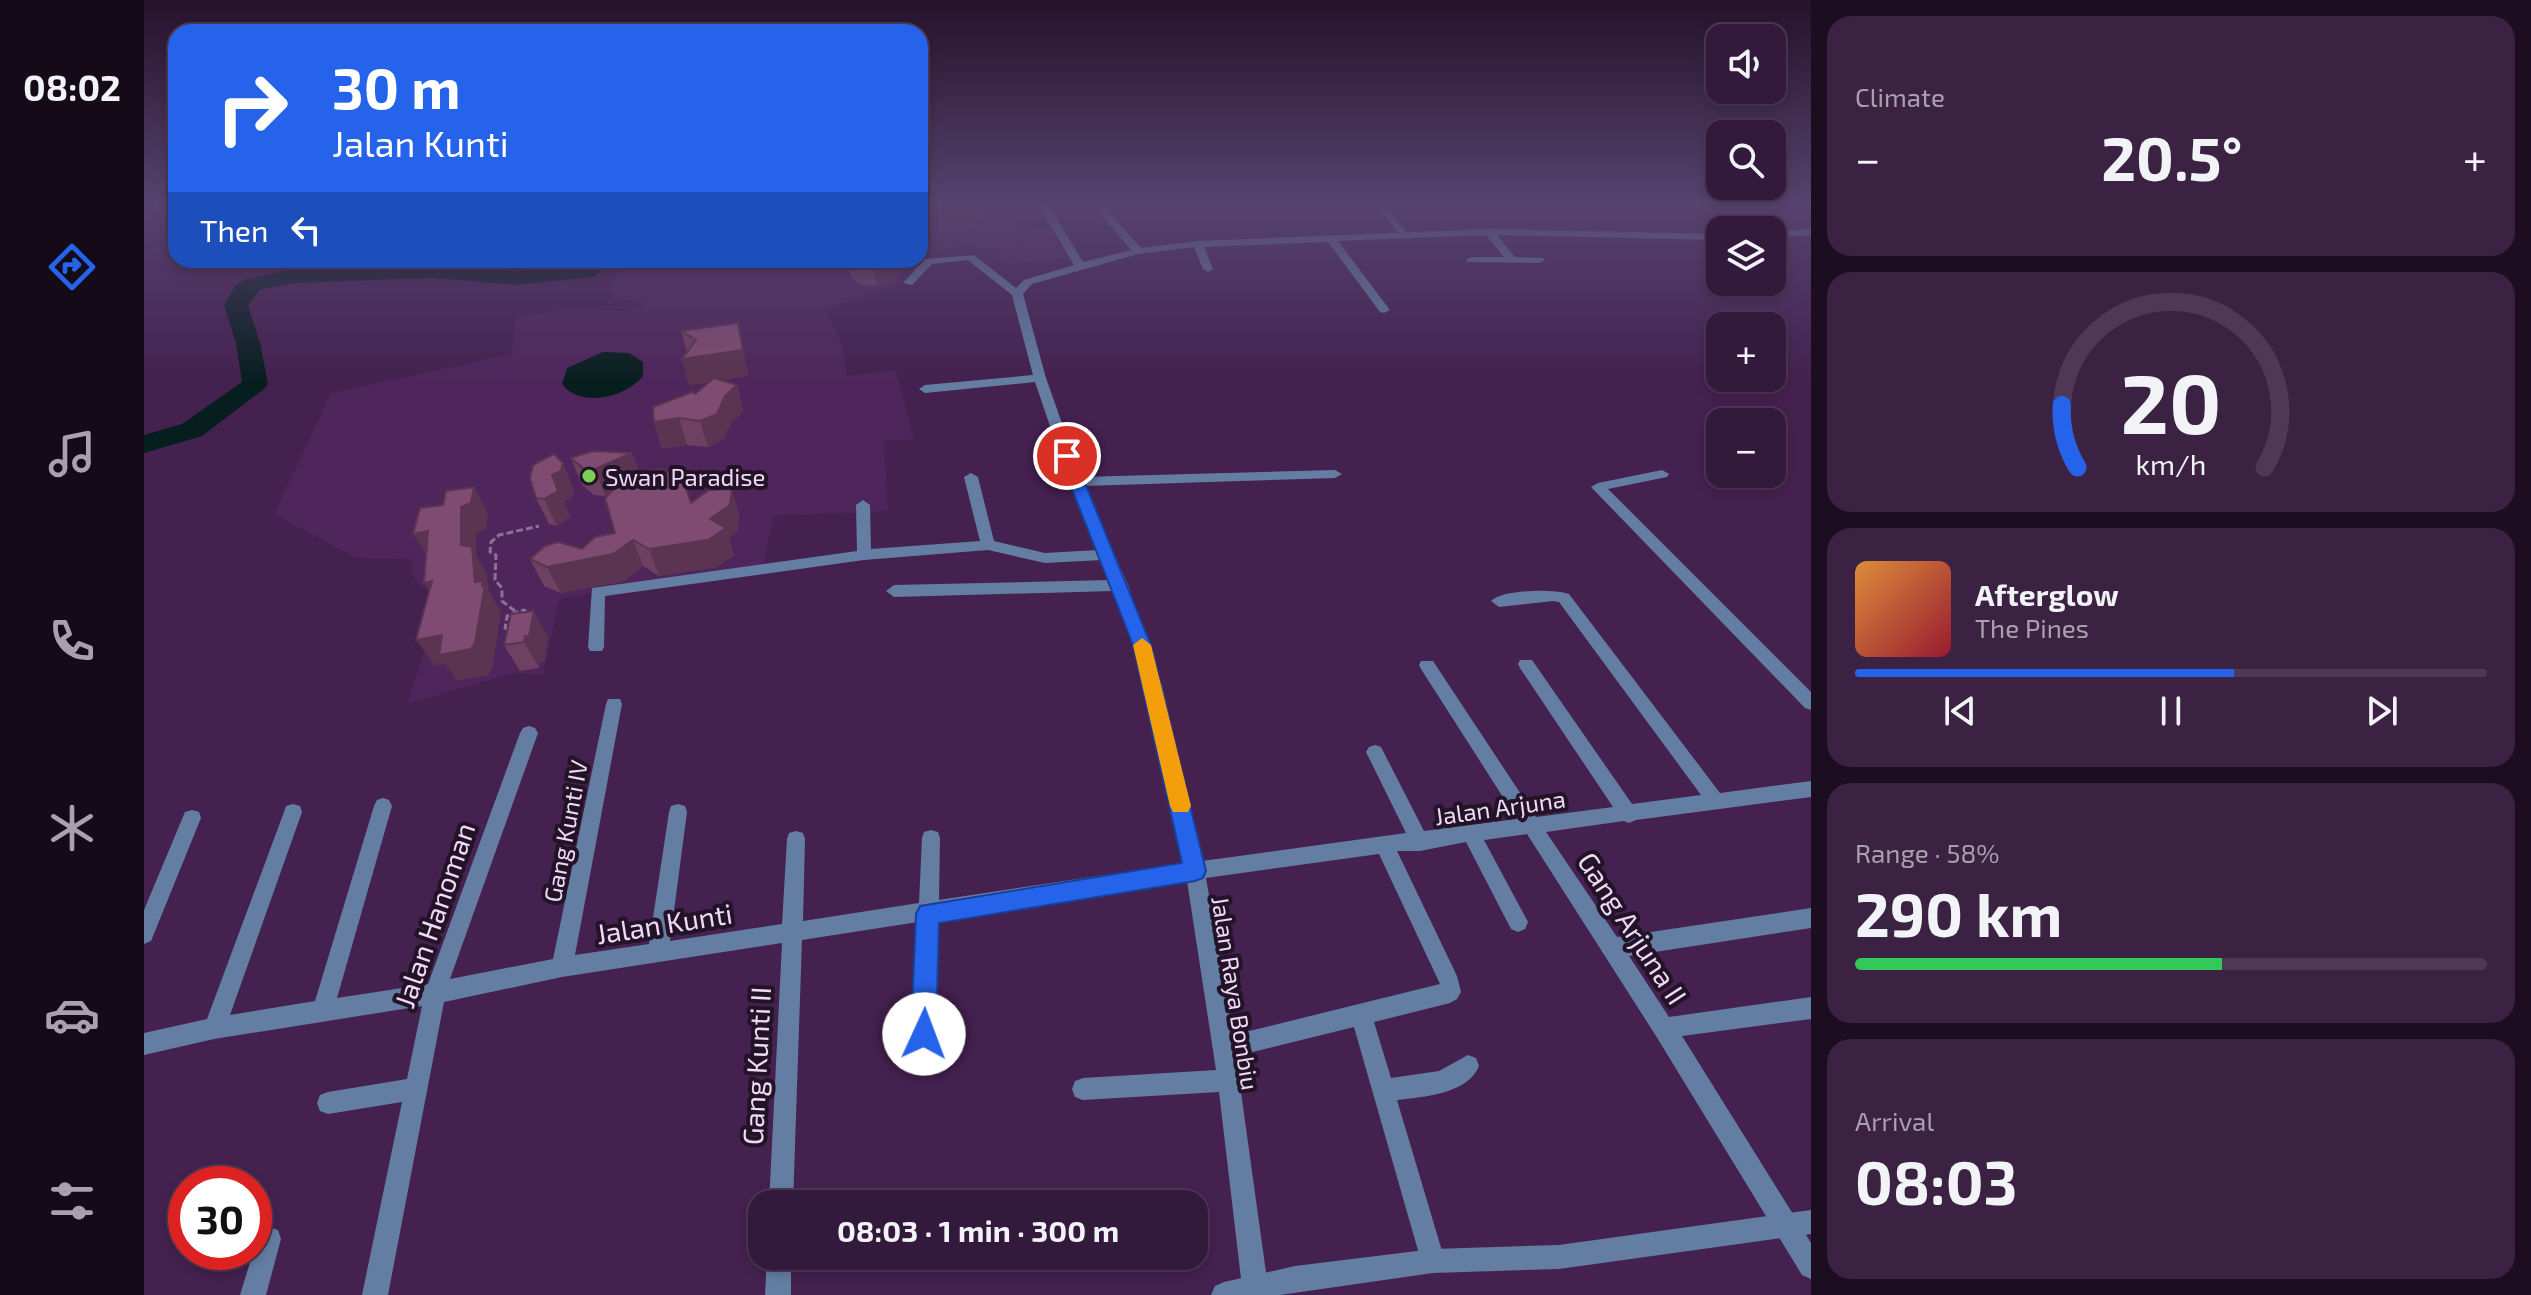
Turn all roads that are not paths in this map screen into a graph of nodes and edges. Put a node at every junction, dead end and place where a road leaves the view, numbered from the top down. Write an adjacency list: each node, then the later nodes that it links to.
1 (976, 261): 10 (street)
2 (1077, 261): 6 (street)
3 (1098, 261): 6 (street)
4 (1205, 261): 8 (street)
5 (1348, 261): 11 (street)
6 (1080, 266): 10 (street)
7 (922, 268): 9 (street)
8 (1208, 269)
9 (908, 283)
10 (1017, 294): 12 (street, Jalan Raya Bonbiu)
11 (1384, 310)
12 (1040, 378): 13 (street); 17 (street, Jalan Raya Bonbiu)
13 (925, 389)
14 (1335, 474): 17 (street)
15 (1662, 474): 28 (street)
16 (971, 477): 19 (street)
17 (1076, 482): 20 (street, Jalan Raya Bonbiu)
18 (863, 505): 21 (street)
19 (988, 545): 20 (street); 21 (street)
20 (1108, 554): 22 (street, Jalan Raya Bonbiu)
21 (864, 555): 25 (street)
22 (1120, 585): 23 (street); 45 (street, Jalan Raya Bonbiu)
23 (894, 591)
24 (1499, 601): 33 (street)
25 (596, 647)
26 (1526, 664): 37 (street)
27 (1427, 665): 39 (street, Gang Arjuna II)
28 (1811, 703)
29 (614, 704): 53 (street, Gang Kunti IV)
30 (529, 733): 54 (street, Jalan Hanoman)
31 (1375, 752): 43 (street)
32 (1811, 789): 33 (street, Jalan Arjuna)
33 (1717, 803): 37 (street, Jalan Arjuna)
34 (383, 806): 56 (street)
35 (293, 812): 58 (street)
36 (678, 812): 52 (street)
37 (1629, 815): 39 (street, Jalan Arjuna)
38 (192, 818): 50 (street)
39 (1534, 827): 40 (street, Jalan Arjuna); 51 (street, Gang Arjuna II)
40 (1471, 834): 43 (street, Jalan Arjuna); 48 (street)
41 (931, 838): 46 (street)
42 (796, 839): 49 (street, Gang Kunti II)
43 (1420, 842): 44 (street, Jalan Arjuna)
44 (1385, 846): 45 (street, Jalan Arjuna); 57 (street)
45 (1195, 871): 46 (street, Jalan Kunti); 62 (street, Jalan Raya Bonbiu)
46 (928, 914): 49 (street, Jalan Kunti); 60 (street)
47 (1811, 918): 51 (street)
48 (1518, 922)
49 (793, 932): 52 (street, Jalan Kunti); 69 (street, Gang Kunti II)
50 (144, 934)
51 (1613, 948): 59 (street, Gang Arjuna II)
52 (658, 954): 53 (street, Jalan Kunti)
53 (562, 967): 54 (street, Jalan Kunti)
54 (435, 993): 56 (street, Jalan Kunti); 65 (street, Jalan Hanoman)
55 (1811, 1008): 59 (street)
56 (323, 1010): 58 (street, Jalan Kunti)
57 (1361, 1014): 62 (street); 67 (street)
58 (214, 1028): 61 (street, Jalan Kunti)
59 (1664, 1028): 70 (street, Gang Arjuna II)
60 (924, 1034)
61 (144, 1044)
62 (1224, 1048): 64 (street, Jalan Raya Bonbiu)
63 (1468, 1066): 67 (street)
64 (1229, 1080): 66 (street); 75 (street, Jalan Raya Bonbiu)
65 (415, 1089): 68 (street); 78 (street, Jalan Hanoman)
66 (1083, 1089)
67 (1384, 1090): 71 (street)
68 (328, 1103)
69 (782, 1190)
70 (1800, 1223): 71 (street); 72 (street, Gang Arjuna II)
71 (1433, 1261): 76 (street)
72 (1811, 1266)
73 (260, 1270): 77 (street)
74 (779, 1270): 79 (street)
75 (1255, 1287): 76 (street); 80 (street)
76 (1297, 1287)
77 (253, 1295)
78 (375, 1295)
79 (778, 1295)
80 (1224, 1295)

